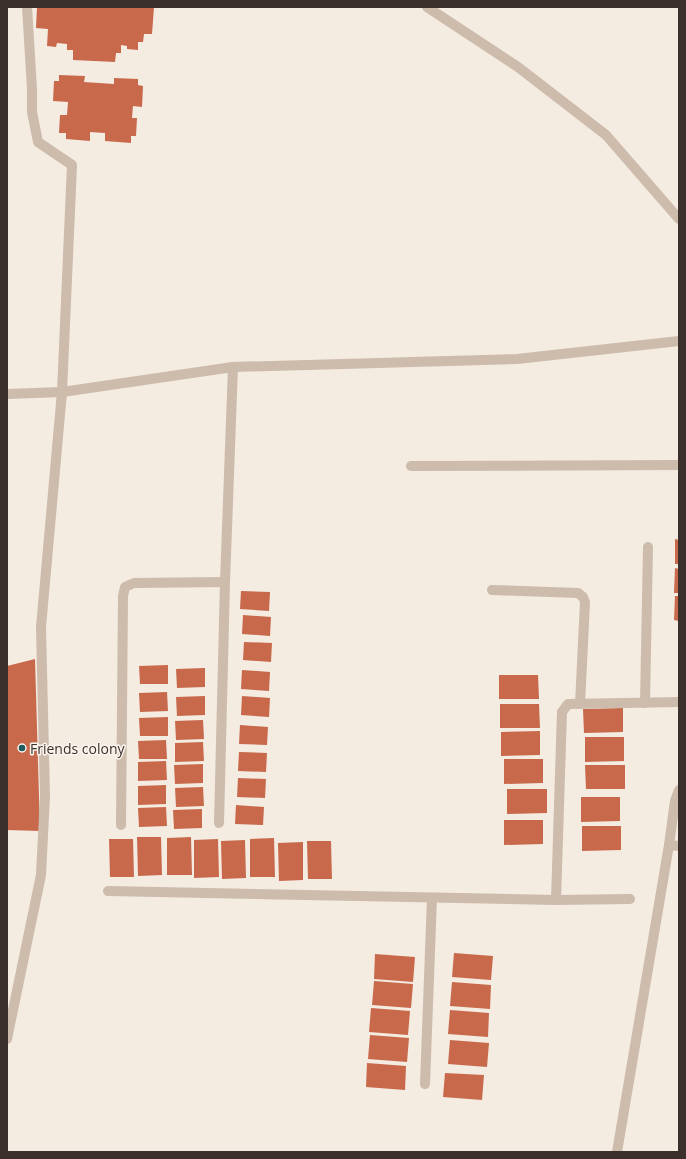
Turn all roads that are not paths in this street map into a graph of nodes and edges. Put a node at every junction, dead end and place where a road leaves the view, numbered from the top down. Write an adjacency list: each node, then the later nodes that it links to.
1 (27, 7): 6 (street)
2 (427, 7): 3 (street)
3 (679, 219)
4 (679, 341): 5 (street)
5 (233, 367): 6 (street); 11 (street)
6 (62, 392): 7 (street); 24 (street)
7 (7, 394)
8 (679, 465): 9 (street)
9 (411, 466)
10 (648, 547): 14 (street)
11 (225, 582): 17 (street); 18 (street)
12 (492, 590): 15 (street)
13 (679, 702): 14 (street)
14 (645, 703): 15 (street)
15 (580, 704): 23 (street)
16 (679, 790): 19 (street)
17 (219, 823)
18 (121, 825)
19 (674, 846): 26 (street)
20 (108, 891): 21 (street)
21 (432, 898): 23 (street); 25 (street)
22 (630, 899): 23 (street)
23 (556, 900)
24 (7, 1039)
25 (424, 1084)
26 (617, 1152)

